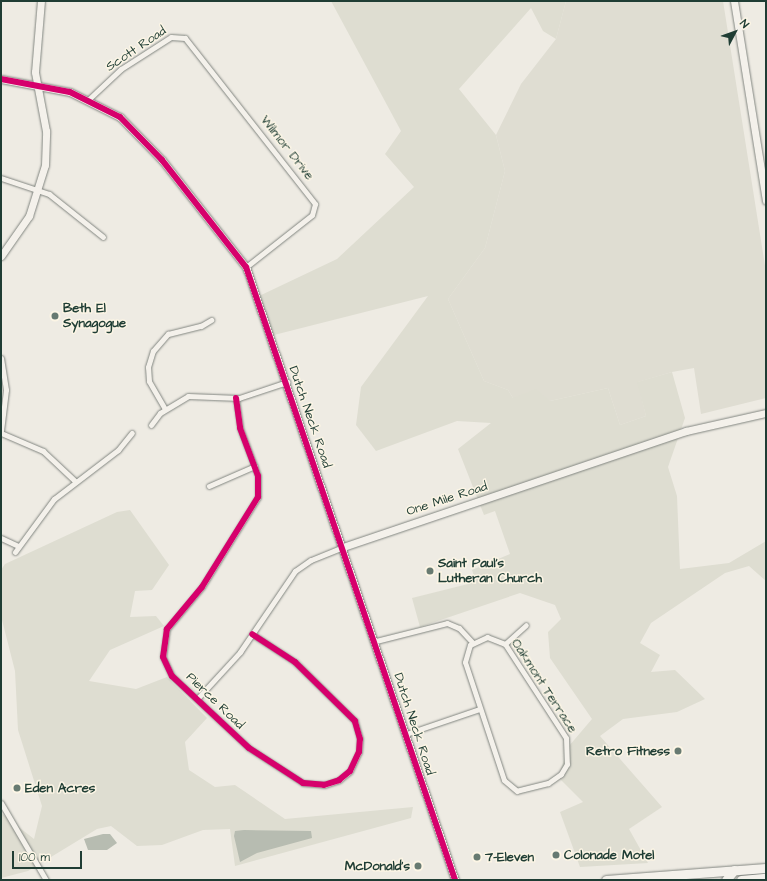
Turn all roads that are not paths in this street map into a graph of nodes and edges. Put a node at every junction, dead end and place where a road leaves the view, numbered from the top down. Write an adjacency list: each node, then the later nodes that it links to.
1 (41, 1): 5 (street)
2 (734, 1): 9 (street)
3 (179, 35): 6 (street, Scott Road); 12 (street, Wilmor Drive)
4 (1, 79): 5 (street, Dutch Neck Road)
5 (36, 86): 6 (street, Dutch Neck Road); 8 (street)
6 (89, 99): 12 (street, Dutch Neck Road)
7 (1, 178): 8 (street)
8 (40, 190): 10 (street); 11 (street)
9 (766, 200)
10 (103, 237)
11 (1, 256)
12 (246, 267): 15 (street, Dutch Neck Road)
13 (211, 320): 17 (street)
14 (1, 358): 20 (street)
15 (287, 382): 16 (street); 27 (street, Dutch Neck Road)
16 (236, 398): 17 (street); 22 (street, Pierce Road)
17 (165, 409): 19 (street)
18 (766, 414): 27 (street, One Mile Road)
19 (151, 425)
20 (1, 432): 23 (street)
21 (132, 433): 23 (street)
22 (255, 466): 24 (street); 34 (street, Pierce Road)
23 (75, 481): 26 (street)
24 (209, 486)
25 (1, 538): 26 (street)
26 (18, 546): 28 (street)
27 (344, 547): 30 (street, One Mile Road); 31 (street, Dutch Neck Road)
28 (15, 552)
29 (526, 625): 33 (street)
30 (252, 634): 34 (street, One Mile Road); 34 (street, Pierce Road)
31 (376, 641): 32 (street); 36 (street, Dutch Neck Road)
32 (472, 642): 33 (street, Oakmont Terrace); 35 (street, Oakmont Terrace)
33 (505, 644): 35 (street, Oakmont Terrace)
34 (197, 699)
35 (480, 709): 36 (street)
36 (406, 734): 43 (street, Dutch Neck Road)
37 (1, 803): 42 (street)
38 (766, 868): 39 (highway)
39 (734, 870): 40 (highway); 45 (highway)
40 (674, 877): 44 (highway)
41 (766, 878): 46 (highway)
42 (46, 880)
43 (455, 880)
44 (606, 880)
45 (726, 880)
46 (741, 880)

